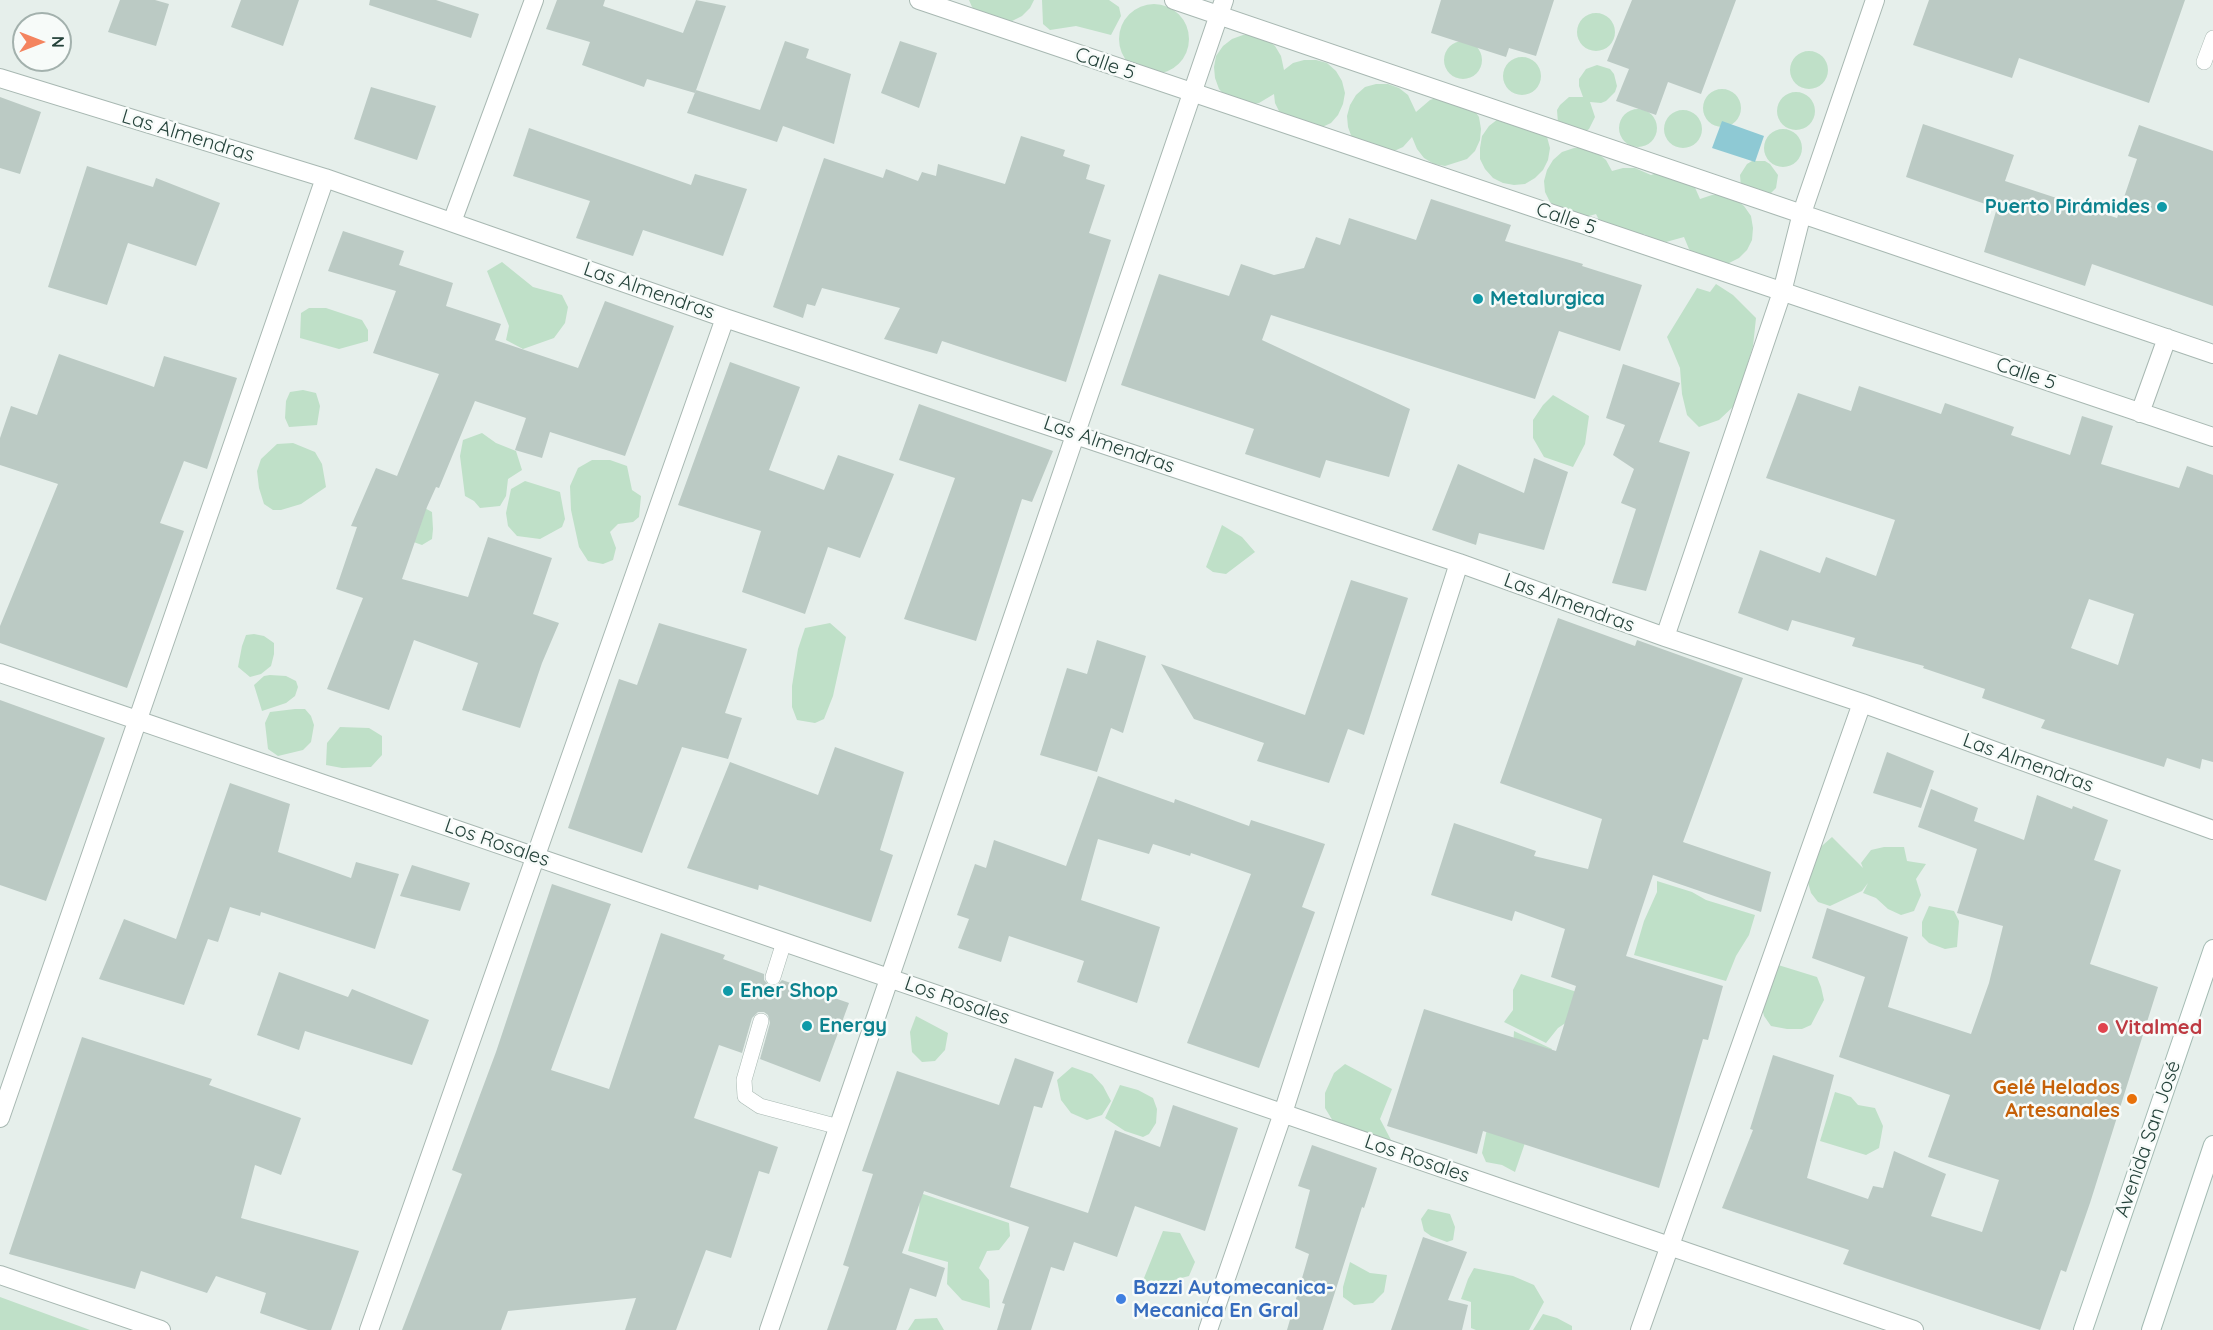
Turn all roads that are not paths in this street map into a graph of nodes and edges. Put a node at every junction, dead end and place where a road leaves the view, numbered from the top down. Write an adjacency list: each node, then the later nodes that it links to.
1 (534, 0): 12 (street)
2 (919, 0): 9 (street, Calle 5)
3 (1174, 0): 5 (street)
4 (1875, 0): 11 (street)
5 (1222, 8): 9 (street); 11 (street)
6 (2213, 38): 7 (lane)
7 (2204, 62)
8 (0, 78): 10 (street, Las Almendras)
9 (1192, 94): 13 (street, Calle 5); 18 (street)
10 (325, 178): 12 (street, Las Almendras); 24 (street)
11 (1802, 213): 13 (street); 15 (street)
12 (452, 222): 14 (street, Las Almendras)
13 (1782, 292): 17 (street, Calle 5); 21 (street)
14 (725, 318): 18 (street, Las Almendras); 26 (street)
15 (2167, 338): 16 (street); 17 (street)
16 (2213, 354)
17 (2140, 413): 19 (street, Calle 5)
18 (1076, 434): 20 (street, Las Almendras); 30 (street)
19 (2213, 437)
20 (1459, 563): 21 (street, Las Almendras); 32 (street)
21 (1665, 637): 23 (street, Las Almendras)
22 (0, 672): 24 (street, Los Rosales)
23 (1862, 703): 25 (street, Las Almendras); 36 (street)
24 (138, 720): 26 (street, Los Rosales); 33 (street)
25 (2213, 830)
26 (534, 856): 27 (street, Los Rosales); 39 (street)
27 (784, 942): 29 (lane); 30 (street, Los Rosales)
28 (2213, 949): 44 (street, Avenida San José)
29 (773, 977)
30 (890, 978): 32 (street, Los Rosales); 34 (street)
31 (761, 1021): 34 (lane)
32 (1283, 1113): 36 (street, Los Rosales); 41 (street)
33 (0, 1118)
34 (839, 1127): 40 (street)
35 (2213, 1145): 45 (street)
36 (1668, 1246): 42 (street); 43 (street, Los Rosales)
37 (0, 1275): 38 (street)
38 (161, 1330)
39 (369, 1330)
40 (770, 1330)
41 (1208, 1330)
42 (1640, 1330)
43 (1914, 1330)
44 (2083, 1330)
45 (2151, 1330)

